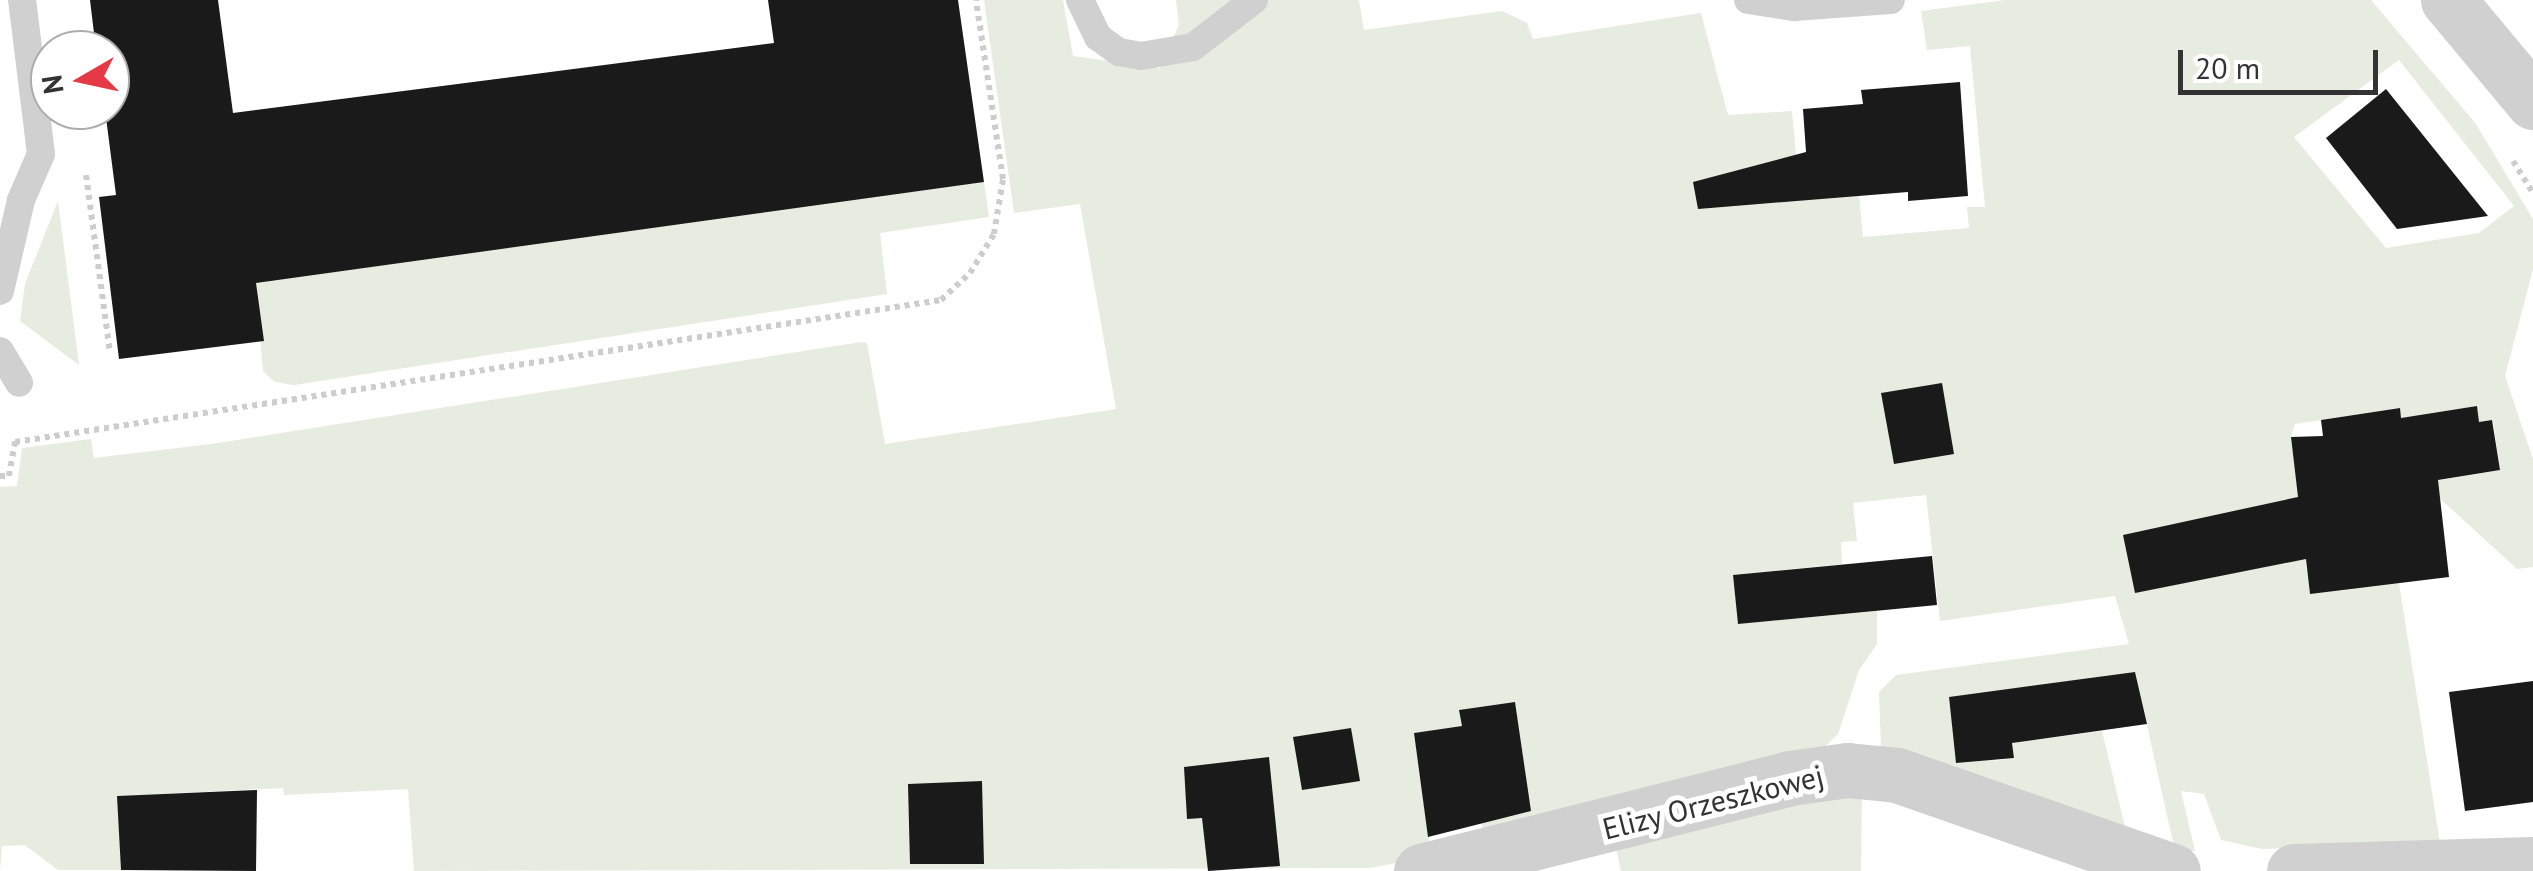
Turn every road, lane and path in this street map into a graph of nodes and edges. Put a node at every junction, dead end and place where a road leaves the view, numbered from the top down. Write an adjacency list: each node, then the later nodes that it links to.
1 (22, 0): 10 (lane)
2 (976, 0): 14 (path)
3 (1080, 0): 4 (lane)
4 (1254, 0)
5 (1748, 0): 6 (lane)
6 (1891, 0)
7 (2448, 0): 8 (street)
8 (2533, 102)
9 (84, 166): 12 (path)
10 (0, 290)
11 (0, 351): 13 (lane)
12 (110, 352)
13 (19, 383)
14 (0, 476)
15 (2533, 864): 18 (street)
16 (1421, 871): 17 (street, Elizy Orzeszkowej)
17 (2173, 871)
18 (2294, 871)

